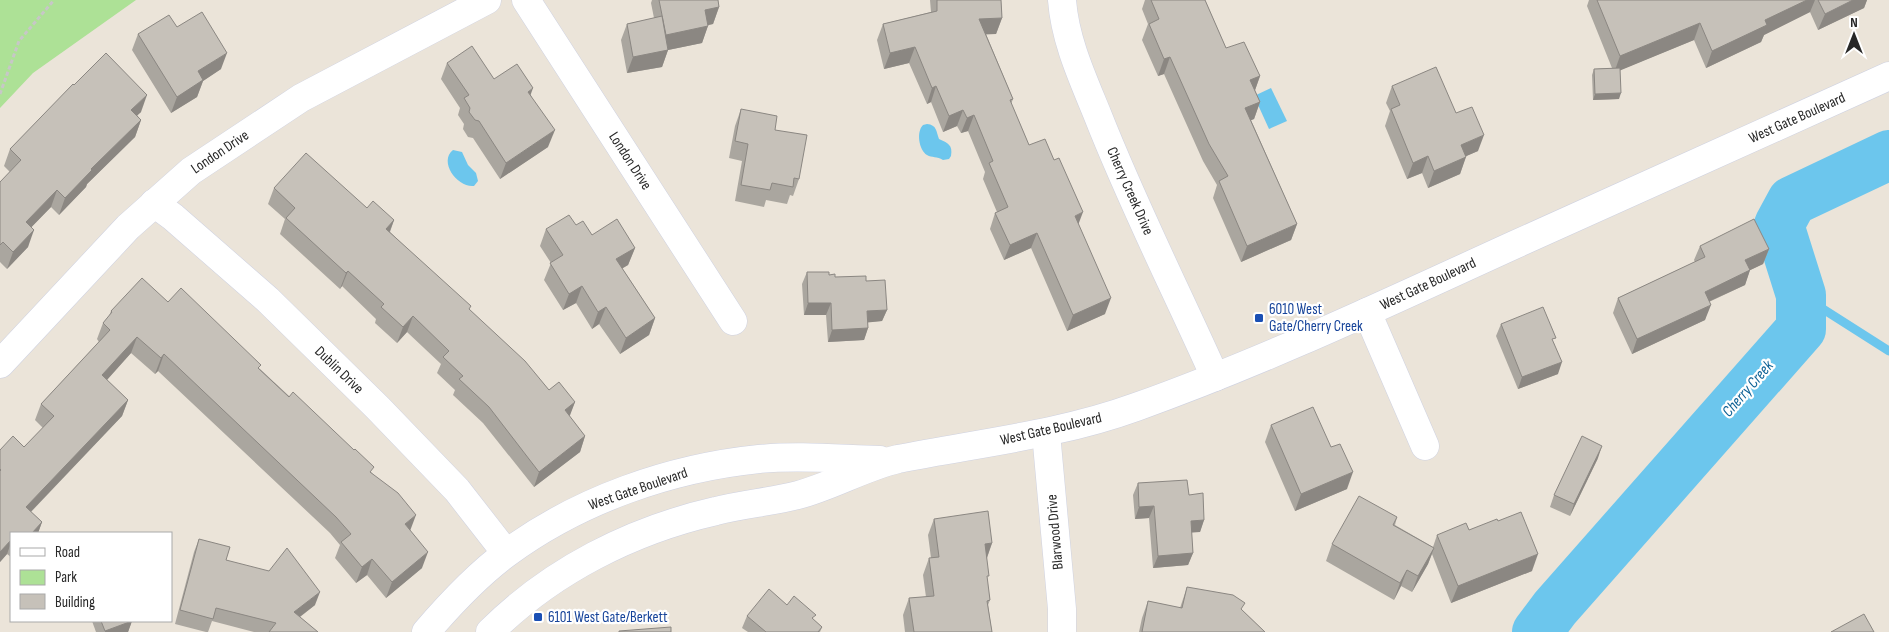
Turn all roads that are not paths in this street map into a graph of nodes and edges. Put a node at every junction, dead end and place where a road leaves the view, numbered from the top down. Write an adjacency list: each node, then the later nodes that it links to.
1 (486, 0): 5 (street, London Drive)
2 (526, 0): 7 (street, London Drive)
3 (1062, 0): 9 (street, Cherry Creek Drive)
4 (1889, 76): 6 (street, West Gate Boulevard)
5 (154, 203): 8 (street, London Drive); 13 (street, Dublin Drive)
6 (1367, 312): 9 (street, West Gate Boulevard); 11 (street)
7 (733, 321)
8 (0, 364)
9 (1215, 377): 10 (street, West Gate Boulevard)
10 (1046, 433): 12 (street, West Gate Boulevard); 16 (street, Blarwood Drive)
11 (1425, 446)
12 (894, 460): 13 (street, West Gate Boulevard); 15 (street, West Gate Boulevard)
13 (506, 553): 14 (street, West Gate Boulevard)
14 (426, 632)
15 (490, 632)
16 (1062, 632)

